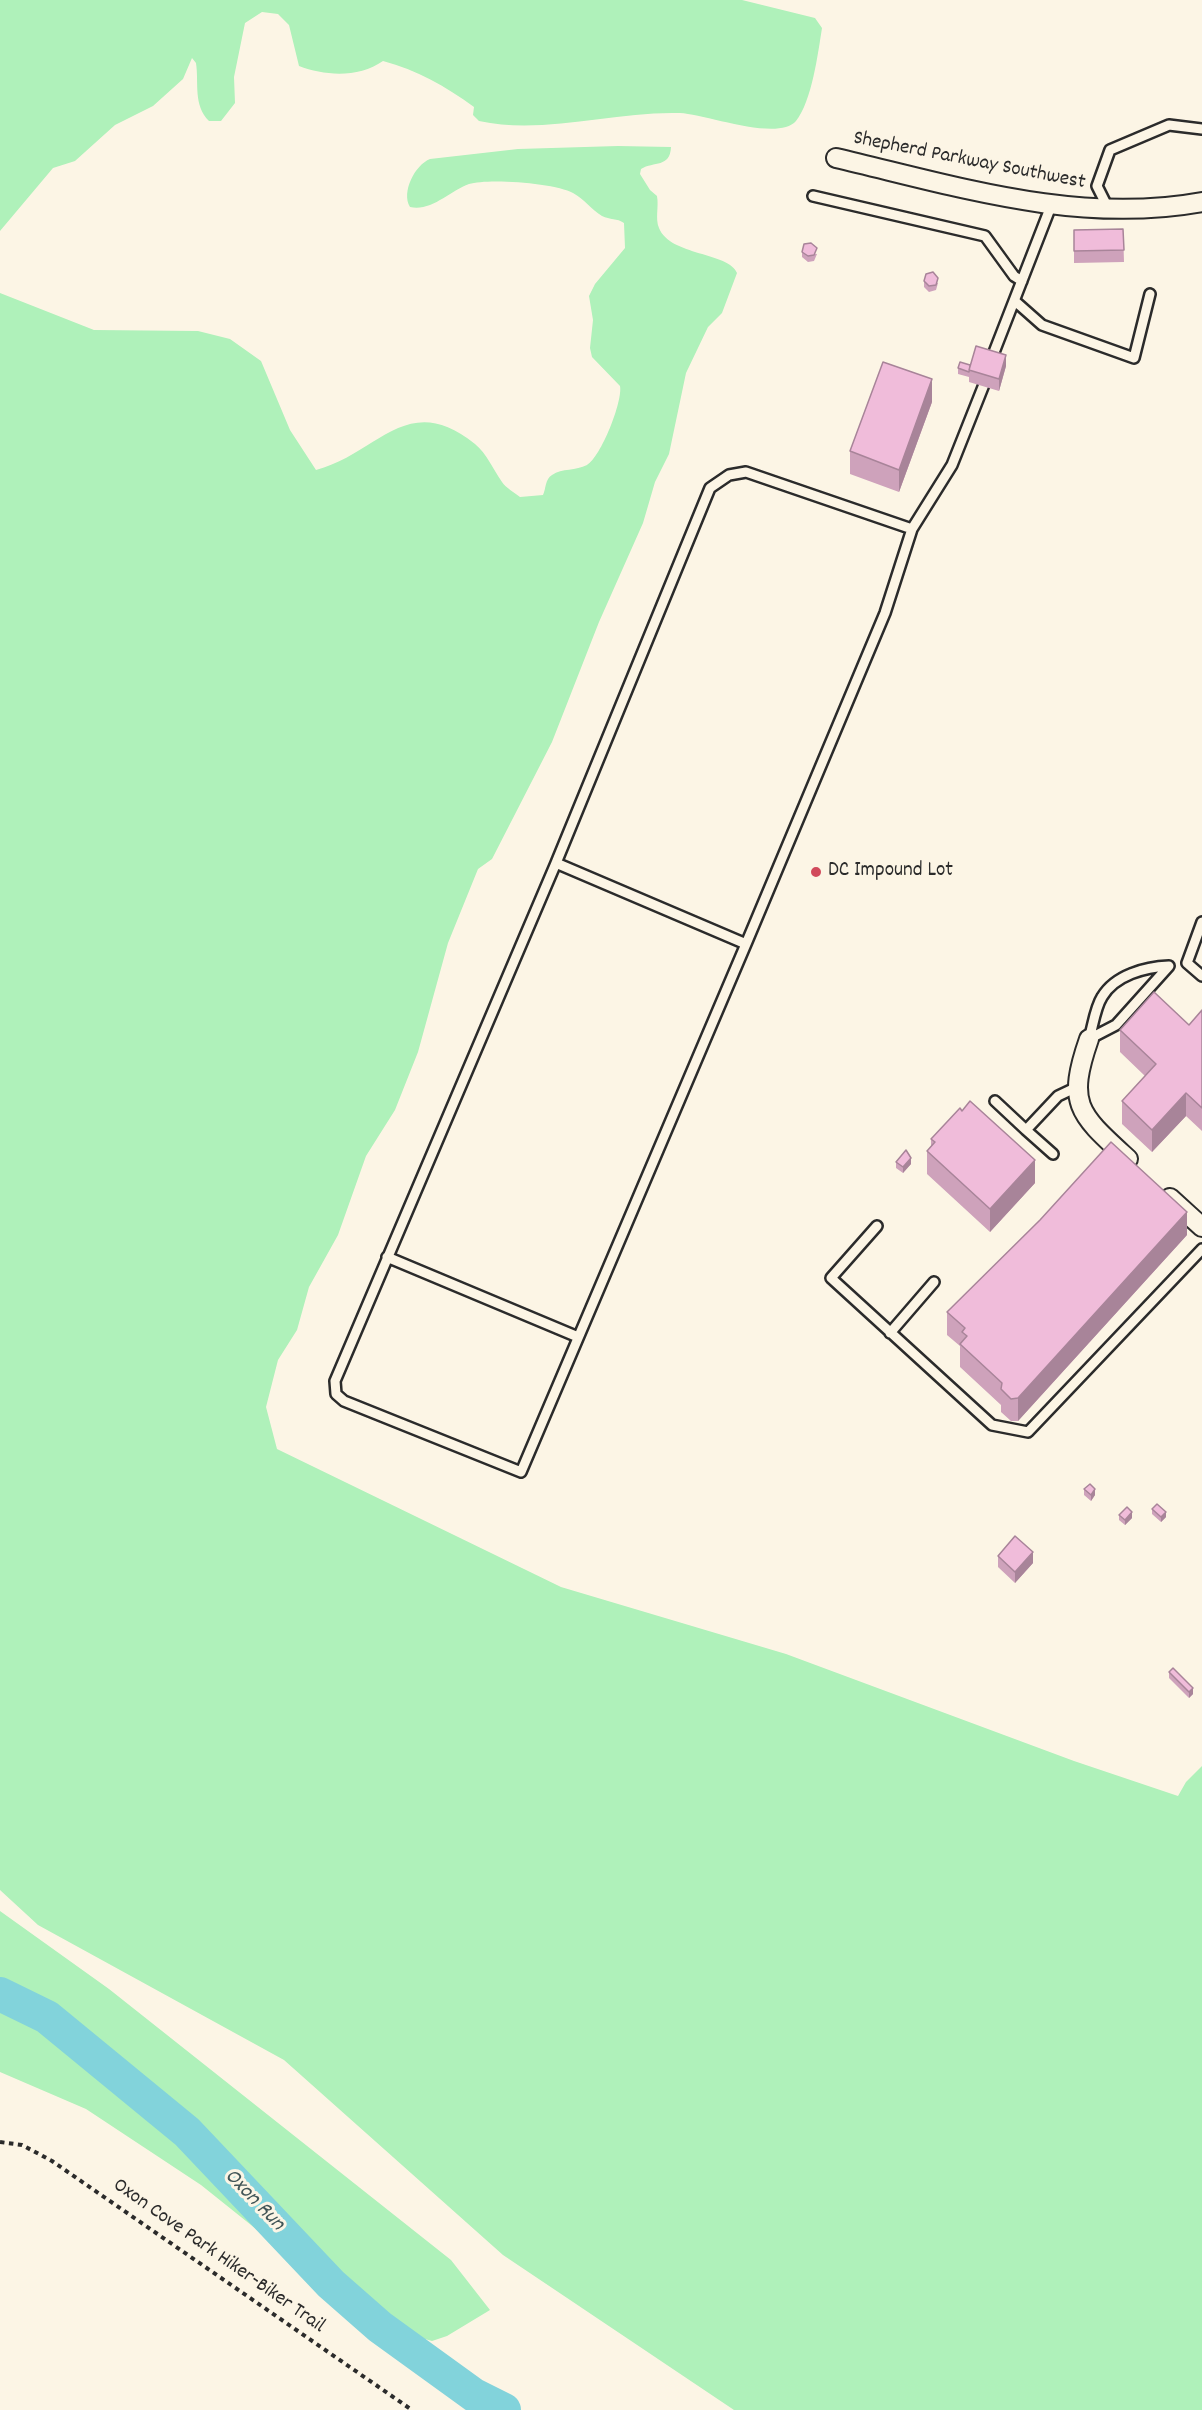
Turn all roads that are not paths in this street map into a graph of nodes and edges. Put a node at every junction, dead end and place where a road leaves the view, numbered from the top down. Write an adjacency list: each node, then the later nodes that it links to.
1 (1202, 129): 6 (lane)
2 (836, 158): 5 (street, Shepherd Parkway Southwest)
3 (813, 196): 7 (lane)
4 (1202, 202): 6 (street, Shepherd Parkway Southwest)
5 (1051, 206): 6 (street, Shepherd Parkway Southwest); 7 (lane)
6 (1109, 210)
7 (1022, 281): 9 (lane)
8 (1150, 294): 9 (lane)
9 (1016, 302): 10 (lane)
10 (912, 529): 11 (lane); 13 (lane)
11 (556, 863): 13 (lane); 27 (lane)
12 (1202, 922): 14 (lane)
13 (746, 944): 30 (lane)
14 (1187, 963): 15 (lane); 16 (lane)
15 (1169, 966): 17 (lane); 17 (lane)
16 (1202, 976)
17 (1089, 1039): 18 (street)
18 (1077, 1087): 20 (lane); 22 (street)
19 (995, 1101): 20 (lane)
20 (1026, 1131): 21 (lane)
21 (1053, 1154)
22 (1141, 1171)
23 (1159, 1187): 25 (street)
24 (877, 1226): 29 (lane)
25 (1202, 1227)
26 (1202, 1249): 29 (lane)
27 (387, 1257): 30 (lane); 30 (lane)
28 (934, 1282): 29 (lane)
29 (890, 1333)
30 (578, 1337)

